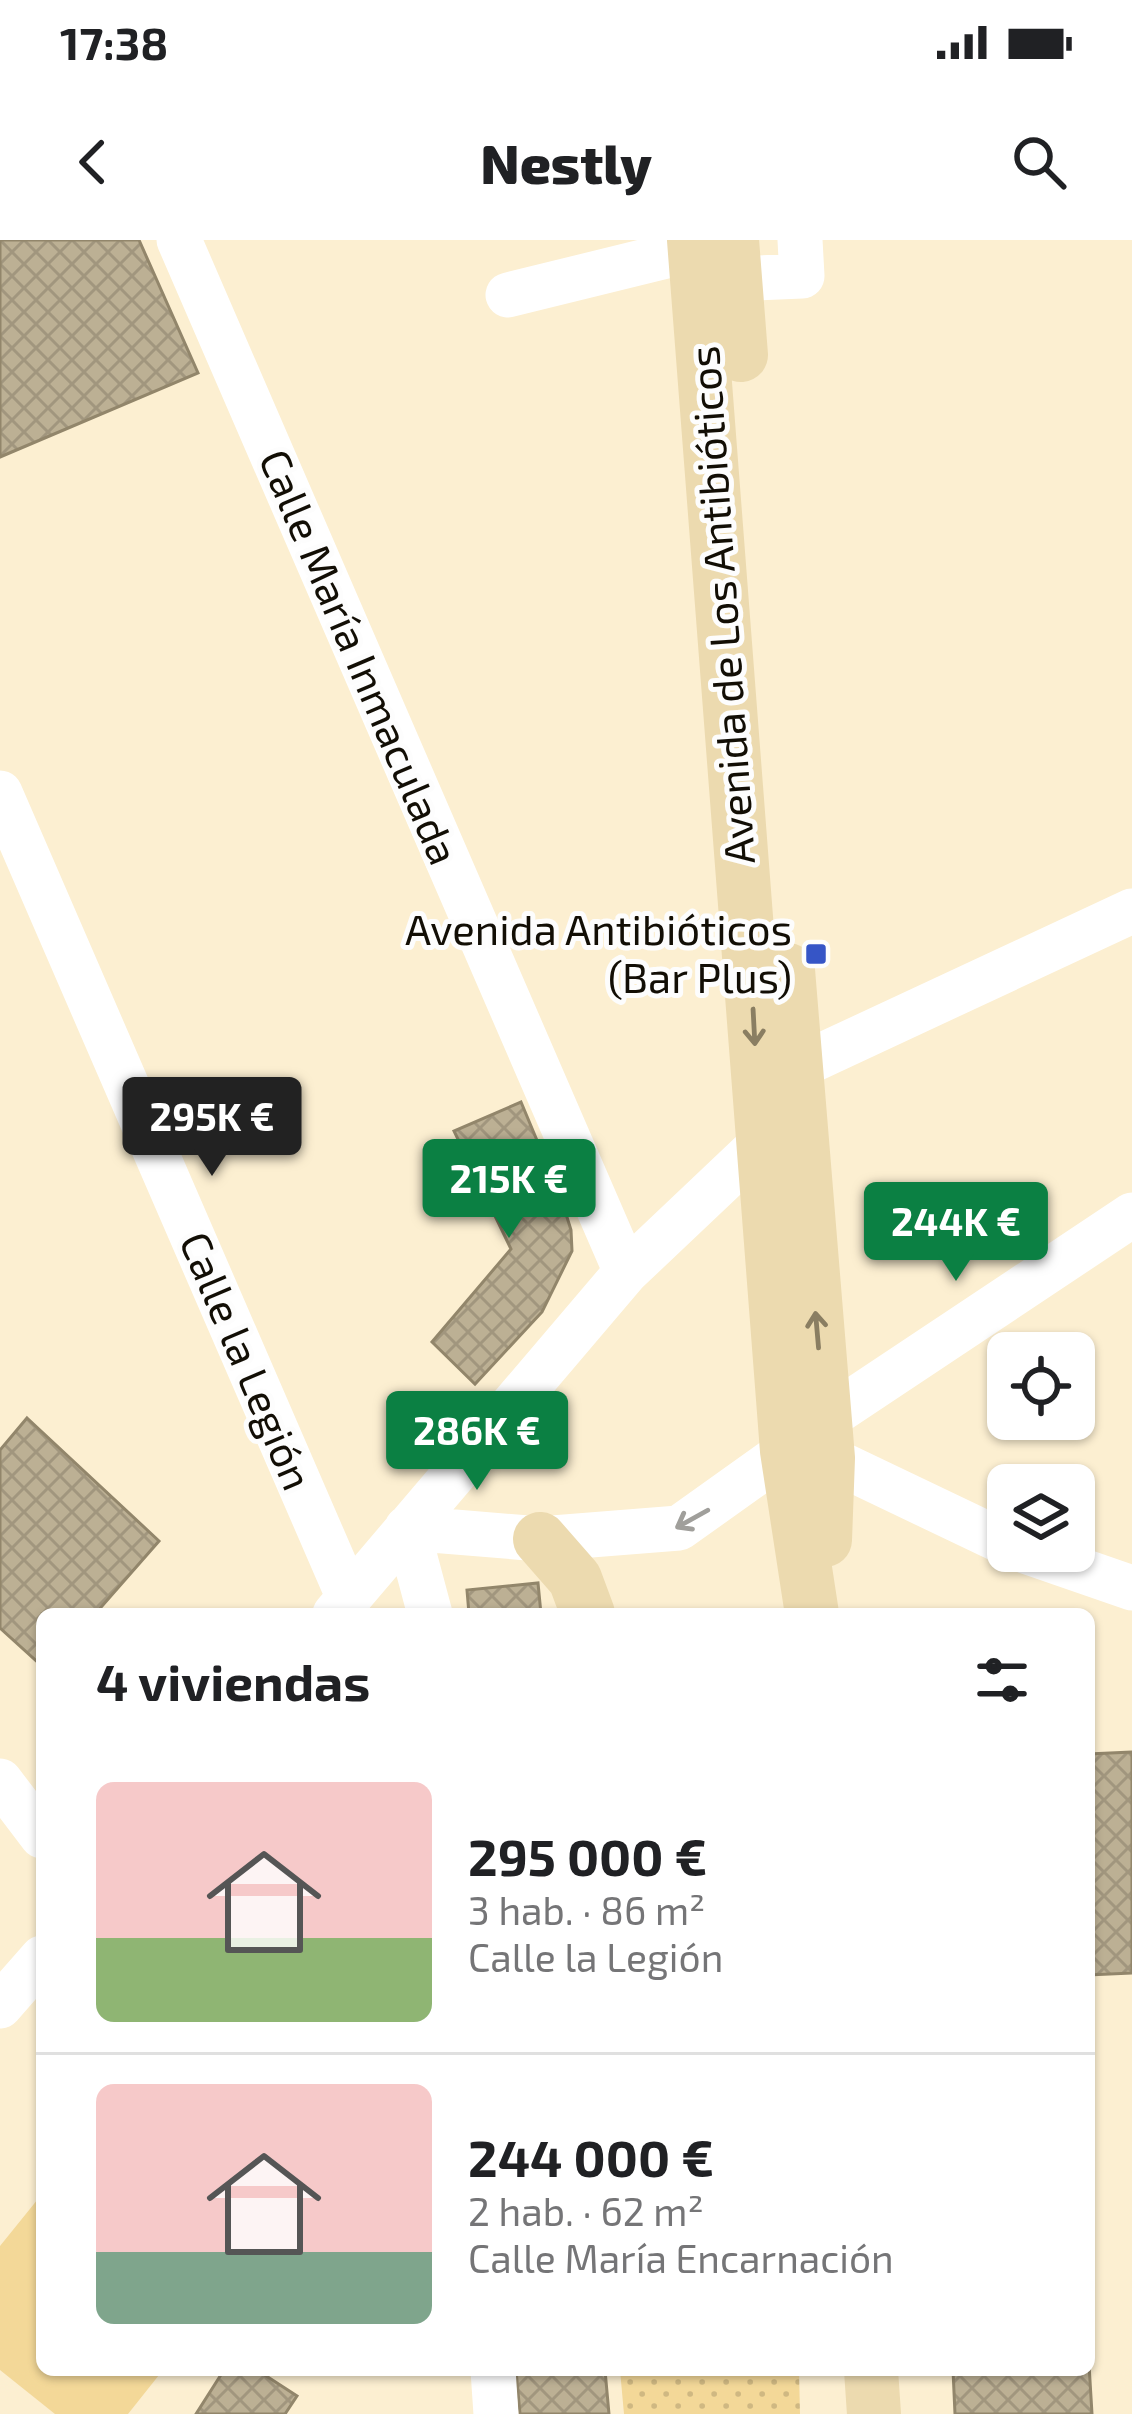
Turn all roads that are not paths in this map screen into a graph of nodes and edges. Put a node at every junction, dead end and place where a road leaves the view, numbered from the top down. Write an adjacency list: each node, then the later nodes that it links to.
1 (178, 240): 9 (street, Calle María Inmaculada)
2 (800, 240): 3 (street)
3 (714, 252): 4 (street); 7 (main road, Avenida de Los Antibióticos); 7 (main road, Avenida de Los Antibióticos, one-way to 7)
4 (508, 296)
5 (0, 793): 16 (street, Calle la Legión)
6 (1132, 910): 7 (street)
7 (786, 1106): 9 (street); 10 (main road, Avenida de Los Antibióticos)
8 (1132, 1215): 10 (street)
9 (626, 1272): 11 (street)
10 (813, 1443): 12 (street); 13 (street, one-way to 13); 19 (main road, Avenida de Los Antibióticos); 20 (main road, Avenida de Los Antibióticos)
11 (406, 1528): 13 (street); 16 (street); 17 (street)
12 (987, 1533)
13 (540, 1539): 18 (main road)
14 (1086, 1572): 15 (street)
15 (1132, 1588)
16 (342, 1606)
17 (428, 1608)
18 (587, 1608)
19 (812, 1608)
20 (822, 1608)
21 (0, 1781): 22 (street)
22 (36, 1827)
23 (36, 1965): 24 (street)
24 (0, 2006)
25 (493, 2376): 27 (street)
26 (871, 2376): 28 (main road)
27 (496, 2414)
28 (874, 2414)

